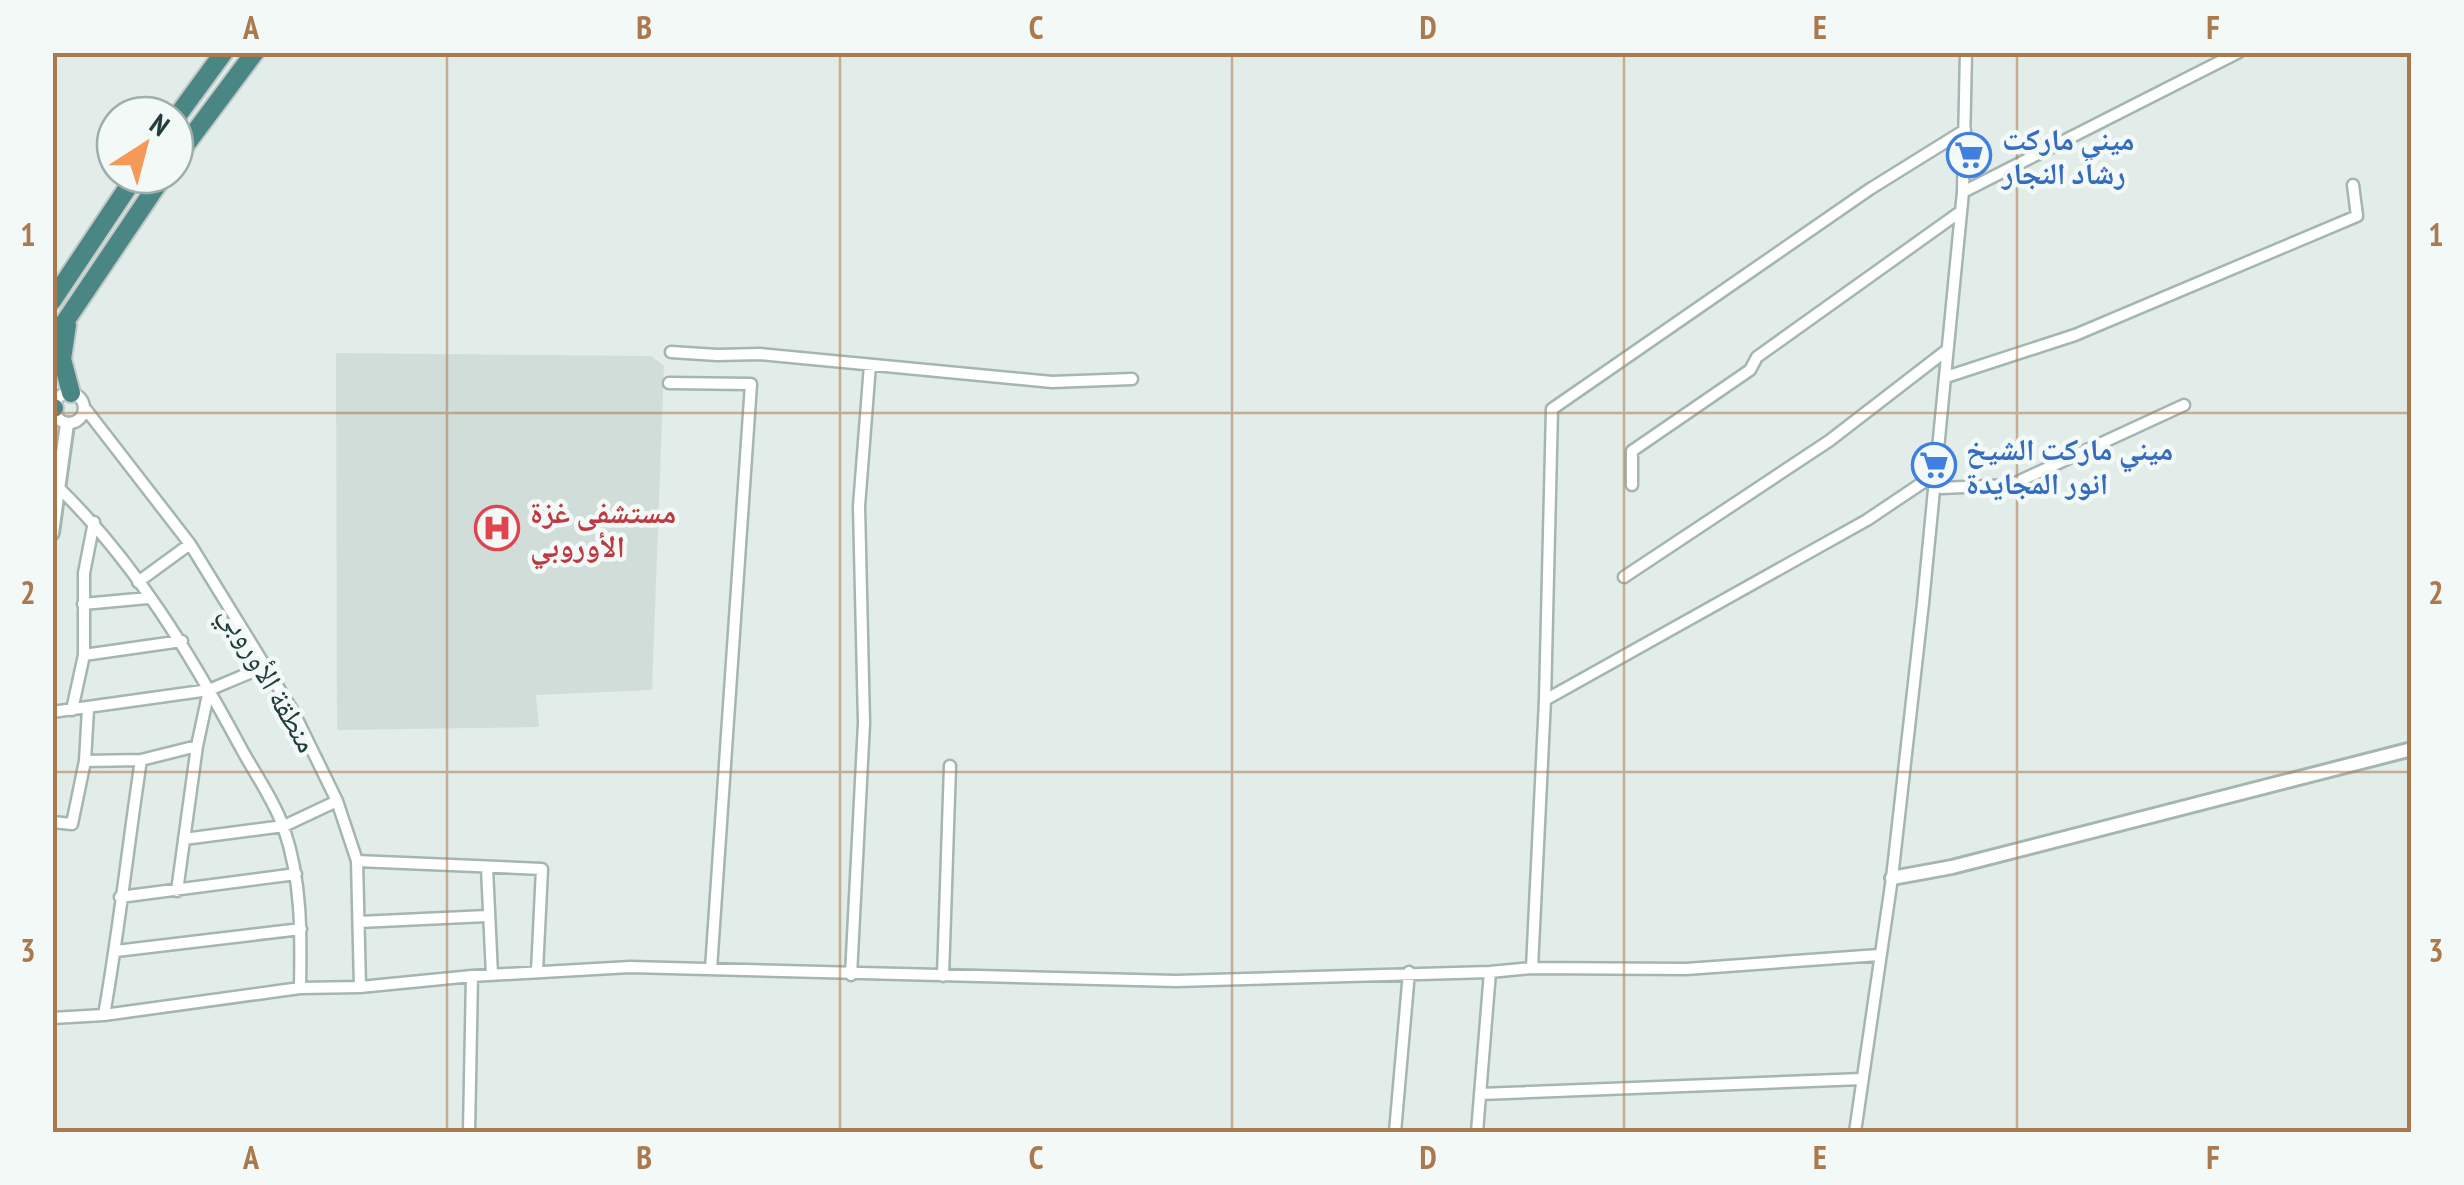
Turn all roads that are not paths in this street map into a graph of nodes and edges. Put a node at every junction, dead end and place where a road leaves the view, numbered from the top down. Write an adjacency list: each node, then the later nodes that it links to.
1 (224, 52): 5 (highway)
2 (255, 52): 7 (highway)
3 (1966, 52): 6 (street)
4 (2239, 52): 9 (street)
5 (193, 95)
6 (1965, 130): 9 (street); 40 (street)
7 (195, 132)
8 (2353, 185): 19 (street)
9 (1963, 192): 12 (street)
10 (123, 195): 13 (highway)
11 (151, 195): 14 (highway)
12 (1960, 212): 16 (street); 27 (street)
13 (52, 301)
14 (68, 320): 15 (highway); 22 (highway)
15 (52, 341)
16 (1948, 350): 19 (street); 32 (street)
17 (671, 352): 18 (street)
18 (870, 364): 20 (street); 70 (street)
19 (1946, 376): 26 (street)
20 (1132, 379)
21 (670, 384): 65 (street)
22 (78, 400): 24 (street); 25 (street); 31 (street, منطقة الأوروبي)
23 (2184, 405): 26 (street)
24 (53, 408): 25 (street)
25 (67, 424): 28 (street)
26 (1934, 475): 40 (street); 56 (street)
27 (1632, 484)
28 (58, 487): 29 (street); 30 (street)
29 (94, 522): 33 (street); 35 (street)
30 (52, 533)
31 (190, 544): 33 (street); 38 (street, منطقة الأوروبي)
32 (1624, 577)
33 (138, 582): 34 (street)
34 (148, 598): 35 (street); 36 (street)
35 (83, 604): 37 (street)
36 (182, 642): 37 (street); 39 (street)
37 (84, 655): 42 (street)
38 (266, 666): 39 (street); 49 (street, منطقة الأوروبي)
39 (210, 690): 41 (street); 44 (street); 51 (street)
40 (1544, 700): 64 (street)
41 (88, 709): 42 (street); 47 (street)
42 (72, 710): 43 (street)
43 (52, 712)
44 (197, 746): 46 (street); 52 (street)
45 (2412, 749): 56 (street)
46 (140, 760): 47 (street); 58 (street)
47 (85, 762): 50 (street)
48 (950, 766): 72 (street)
49 (337, 801): 51 (street); 53 (street, منطقة الأوروبي)
50 (52, 822)
51 (284, 826): 52 (street); 55 (street)
52 (184, 839): 57 (street)
53 (357, 861): 54 (street); 60 (street, منطقة الأوروبي)
54 (487, 868): 59 (street); 66 (street)
55 (296, 874): 57 (street); 61 (street)
56 (1892, 878): 63 (street)
57 (177, 891): 58 (street)
58 (120, 897): 62 (street)
59 (487, 916): 60 (street); 69 (street)
60 (359, 922): 73 (street, منطقة الأوروبي)
61 (300, 929): 62 (street); 74 (street)
62 (116, 951): 75 (street)
63 (1879, 955): 64 (street); 77 (street)
64 (1532, 968): 68 (street)
65 (711, 969): 66 (street); 70 (street)
66 (538, 972): 69 (street)
67 (1409, 972): 68 (street); 72 (street); 80 (street)
68 (1490, 972): 78 (street)
69 (492, 974): 71 (street)
70 (851, 975): 72 (street)
71 (472, 976): 73 (street); 79 (street)
72 (943, 976)
73 (360, 987): 74 (street)
74 (300, 988): 75 (street)
75 (104, 1015): 76 (street)
76 (52, 1018)
77 (1862, 1079): 78 (street); 82 (street)
78 (1480, 1094): 81 (street)
79 (469, 1132)
80 (1395, 1132)
81 (1477, 1132)
82 (1854, 1132)

